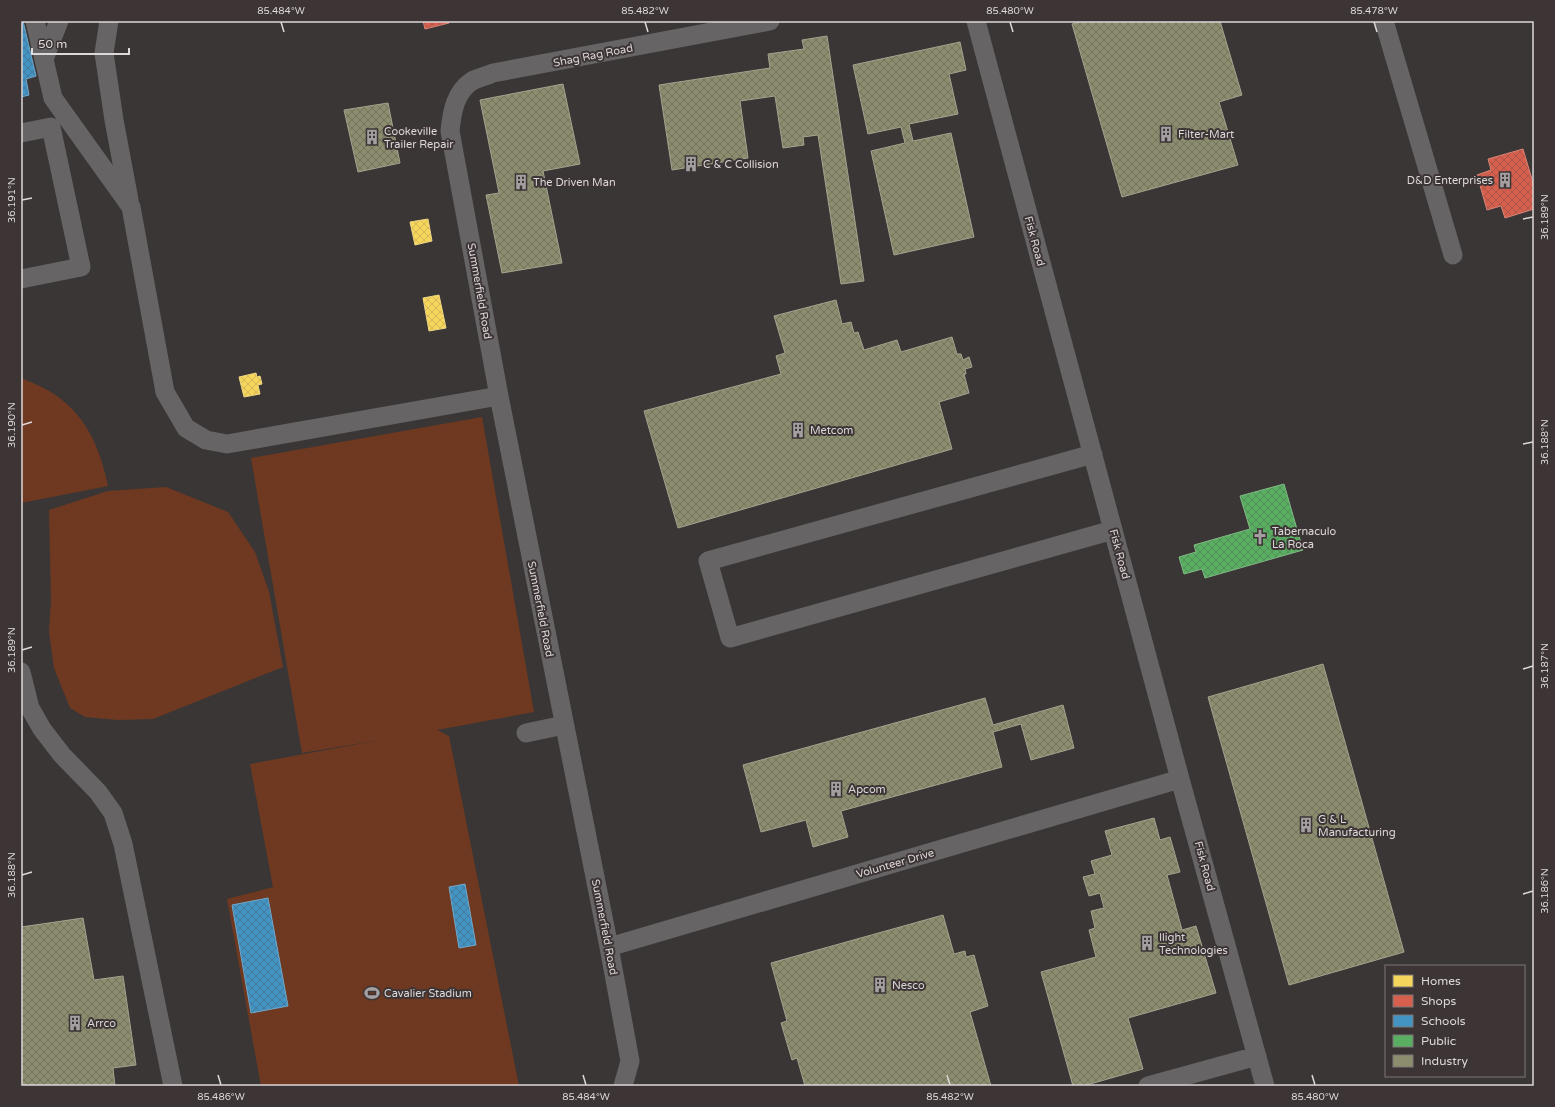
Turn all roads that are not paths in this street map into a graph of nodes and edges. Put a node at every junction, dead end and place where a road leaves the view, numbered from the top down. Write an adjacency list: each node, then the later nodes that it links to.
1 (35, 21): 7 (street)
2 (59, 21): 7 (street)
3 (109, 21): 10 (street)
4 (770, 21): 8 (street, Shag Rag Road)
5 (976, 21): 14 (street, Fisk Road)
6 (1384, 21): 11 (street)
7 (44, 59): 10 (street)
8 (450, 131): 13 (street, Summerfield Road)
9 (21, 132): 12 (street)
10 (131, 207): 13 (street)
11 (1453, 255)
12 (21, 279)
13 (499, 396): 17 (street, Summerfield Road)
14 (1093, 454): 15 (street, Fisk Road); 15 (street)
15 (1113, 530): 19 (street, Fisk Road)
16 (21, 672): 22 (street)
17 (564, 725): 18 (street); 20 (street, Summerfield Road)
18 (526, 733)
19 (1180, 779): 20 (street, Volunteer Drive); 21 (street, Fisk Road)
20 (609, 947): 23 (street, Summerfield Road)
21 (1257, 1056): 24 (street); 25 (street, Fisk Road)
22 (173, 1086)
23 (624, 1086)
24 (1148, 1086)
25 (1265, 1086)

